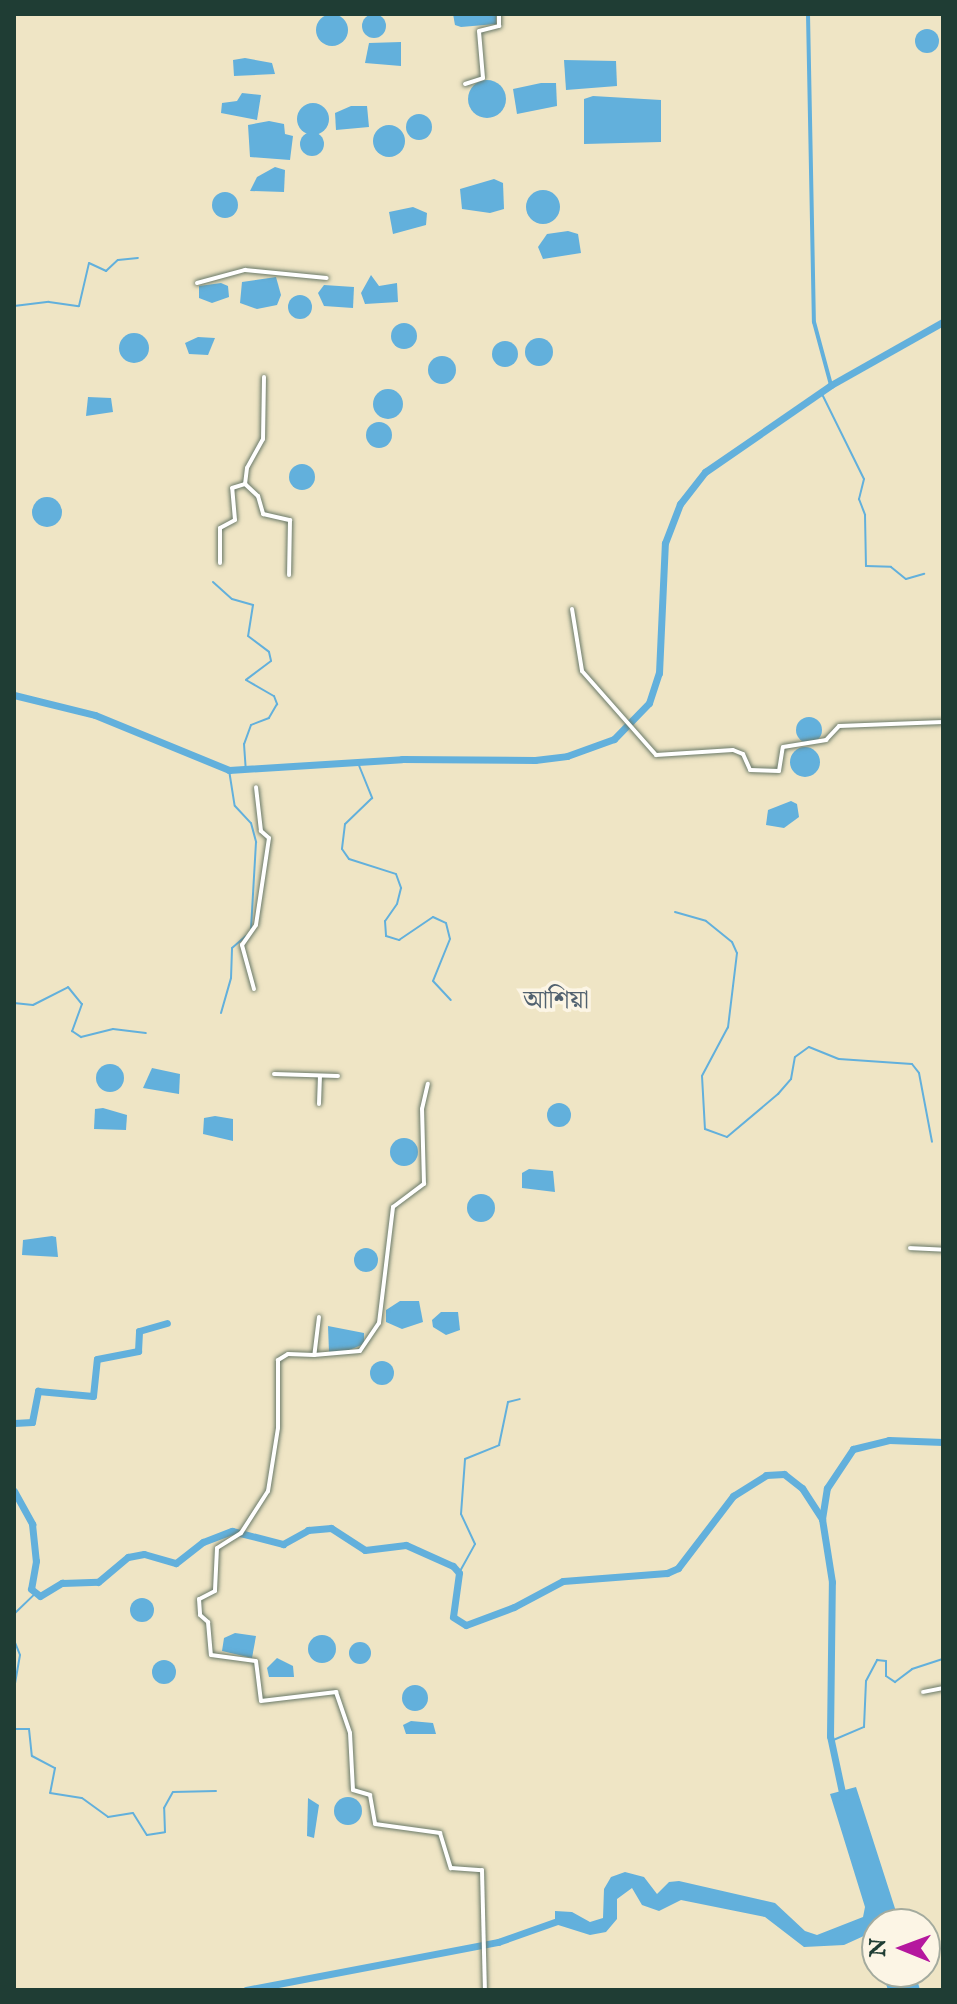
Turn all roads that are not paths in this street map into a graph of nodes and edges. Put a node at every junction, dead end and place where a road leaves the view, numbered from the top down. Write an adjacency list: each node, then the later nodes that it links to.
1 (499, 14): 2 (street)
2 (465, 84)
3 (327, 278): 4 (street)
4 (197, 283)
5 (264, 377): 6 (street)
6 (245, 484): 7 (street); 8 (street)
7 (220, 563)
8 (289, 575)
9 (572, 609): 10 (street)
10 (943, 722)
11 (256, 787): 12 (street)
12 (254, 989)
13 (274, 1074): 15 (street)
14 (338, 1076): 15 (street)
15 (320, 1077): 17 (street)
16 (428, 1084): 21 (street)
17 (319, 1104)
18 (910, 1248): 19 (street)
19 (943, 1250)
20 (319, 1317): 21 (street)
21 (314, 1355): 24 (street)
22 (943, 1688): 23 (street)
23 (923, 1692)
24 (485, 1990)

